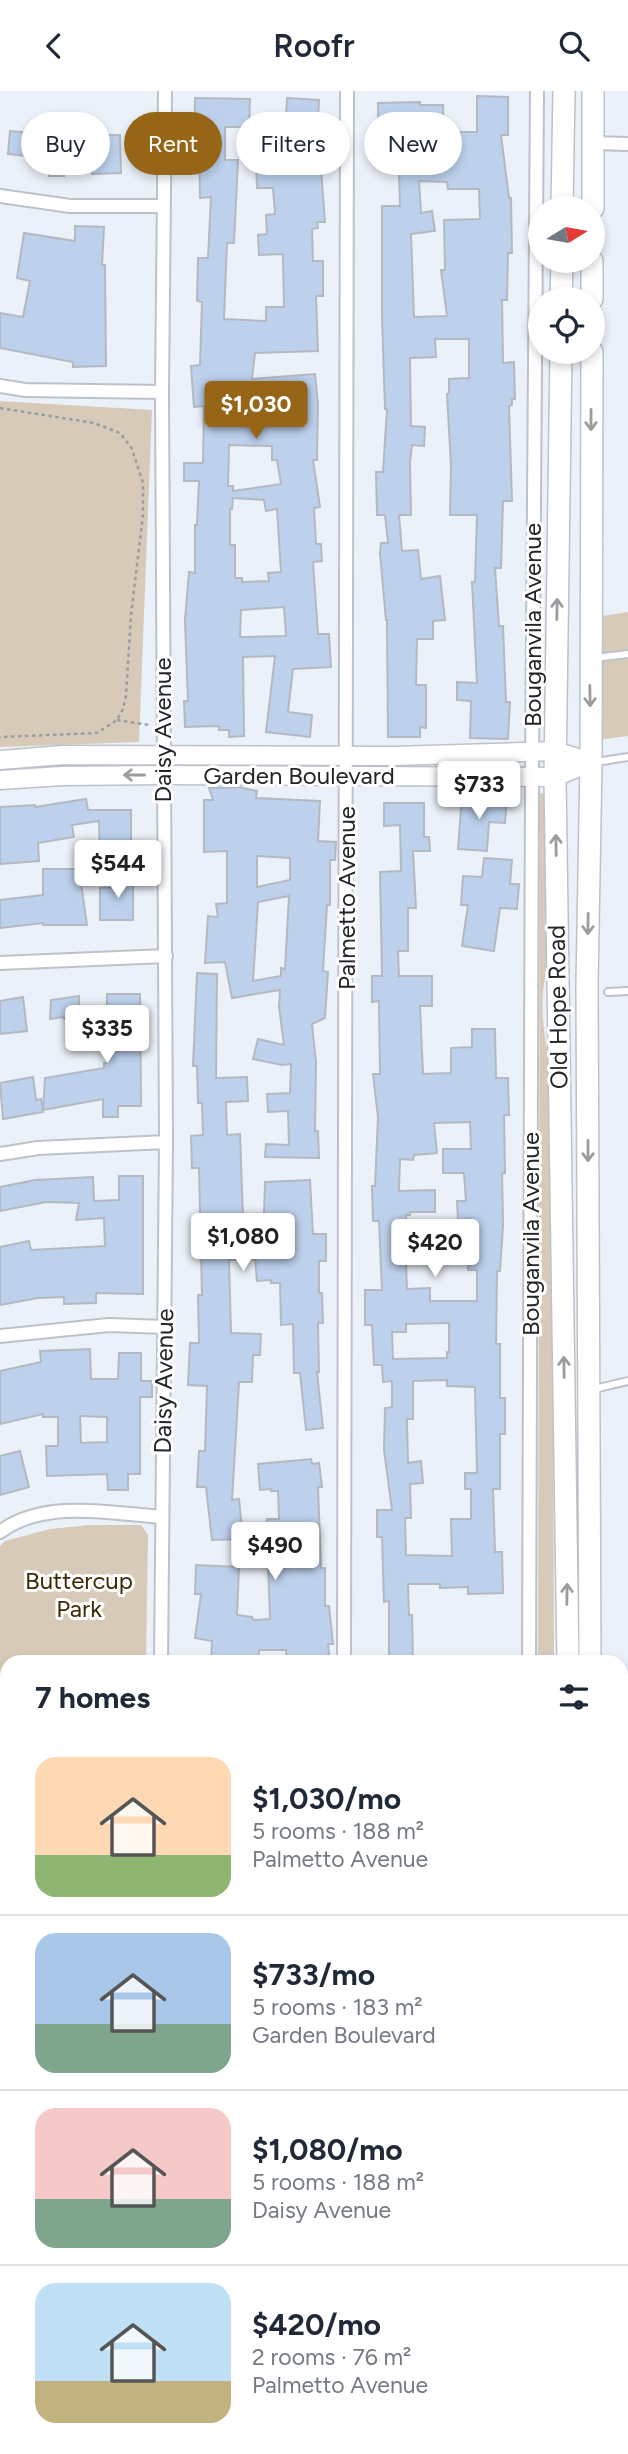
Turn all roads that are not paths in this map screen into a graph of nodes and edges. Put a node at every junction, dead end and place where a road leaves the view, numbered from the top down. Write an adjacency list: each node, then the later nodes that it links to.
1 (165, 91): 11 (street, Daisy Avenue)
2 (348, 91): 20 (street, Palmetto Avenue)
3 (537, 91): 19 (street, Bouganvila Avenue)
4 (564, 91): 8 (main road)
5 (593, 91): 6 (main road)
6 (593, 143): 7 (street); 9 (main road)
7 (628, 144)
8 (562, 196)
9 (593, 196)
10 (0, 197): 11 (street)
11 (162, 207): 15 (street, Daisy Avenue)
12 (561, 364): 18 (main road, Old Hope Road, one-way to 12)
13 (592, 364): 17 (main road, Old Hope Road, one-way to 17)
14 (0, 386): 15 (street)
15 (162, 392): 21 (street, Daisy Avenue)
16 (628, 654): 17 (lane)
17 (590, 658): 24 (main road, Old Hope Road, one-way to 24)
18 (555, 751): 19 (street, Garden Boulevard); 24 (street, Garden Boulevard); 28 (main road, Old Hope Road)
19 (532, 752): 20 (street, Garden Boulevard); 27 (street, Bouganvila Avenue)
20 (347, 755): 21 (street, Garden Boulevard); 26 (street, Palmetto Avenue)
21 (163, 756): 23 (street, Garden Boulevard); 25 (street, Daisy Avenue)
22 (628, 757): 24 (lane)
23 (0, 760)
24 (591, 762): 28 (street, Garden Boulevard); 39 (main road, Old Hope Road, one-way to 39)
25 (163, 775): 26 (street, Garden Boulevard); 29 (street, Garden Boulevard, one-way to 29); 30 (street, Daisy Avenue)
26 (347, 777): 27 (street, Garden Boulevard); 43 (street, Palmetto Avenue)
27 (532, 777): 28 (street, Garden Boulevard); 44 (street, Bouganvila Avenue)
28 (555, 777): 45 (main road, Old Hope Road, one-way to 28)
29 (0, 780)
30 (166, 956): 31 (street); 34 (street, Daisy Avenue)
31 (0, 963)
32 (628, 991): 33 (lane)
33 (608, 992)
34 (166, 1142): 35 (street); 36 (street, Daisy Avenue)
35 (0, 1154)
36 (165, 1327): 37 (street); 40 (street, Daisy Avenue)
37 (0, 1336)
38 (628, 1381): 39 (lane)
39 (589, 1390): 46 (main road, Old Hope Road)
40 (161, 1517): 41 (street); 42 (street, Daisy Avenue)
41 (0, 1532)
42 (161, 1655)
43 (344, 1655)
44 (529, 1655)
45 (568, 1655)
46 (590, 1655)

